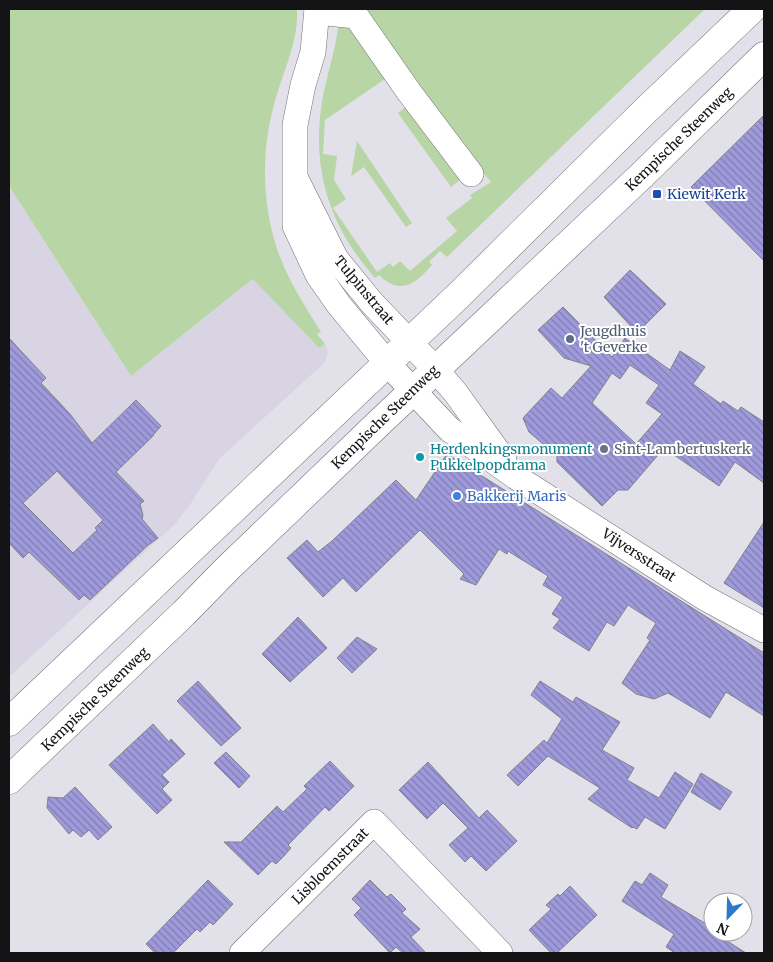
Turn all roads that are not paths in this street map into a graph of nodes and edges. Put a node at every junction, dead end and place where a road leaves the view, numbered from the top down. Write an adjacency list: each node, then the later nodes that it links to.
1 (752, 9): 6 (main road)
2 (317, 11): 4 (street); 5 (street, Tulpinstraat)
3 (764, 56): 8 (main road, Kempische Steenweg)
4 (471, 174)
5 (294, 175): 6 (street, Tulpinstraat); 7 (street, Tulpinstraat)
6 (409, 342): 7 (main road); 8 (street, Tulpinstraat)
7 (387, 363): 9 (street, Vijversstraat); 12 (main road)
8 (435, 369): 9 (main road, Kempische Steenweg); 10 (street, Vijversstraat)
9 (413, 391): 10 (street, Vijversstraat); 13 (main road, Kempische Steenweg)
10 (516, 477): 11 (street, Vijversstraat)
11 (764, 630)
12 (9, 722)
13 (9, 780)
14 (242, 953): 15 (street, Lisbloemstraat)
15 (500, 953)

